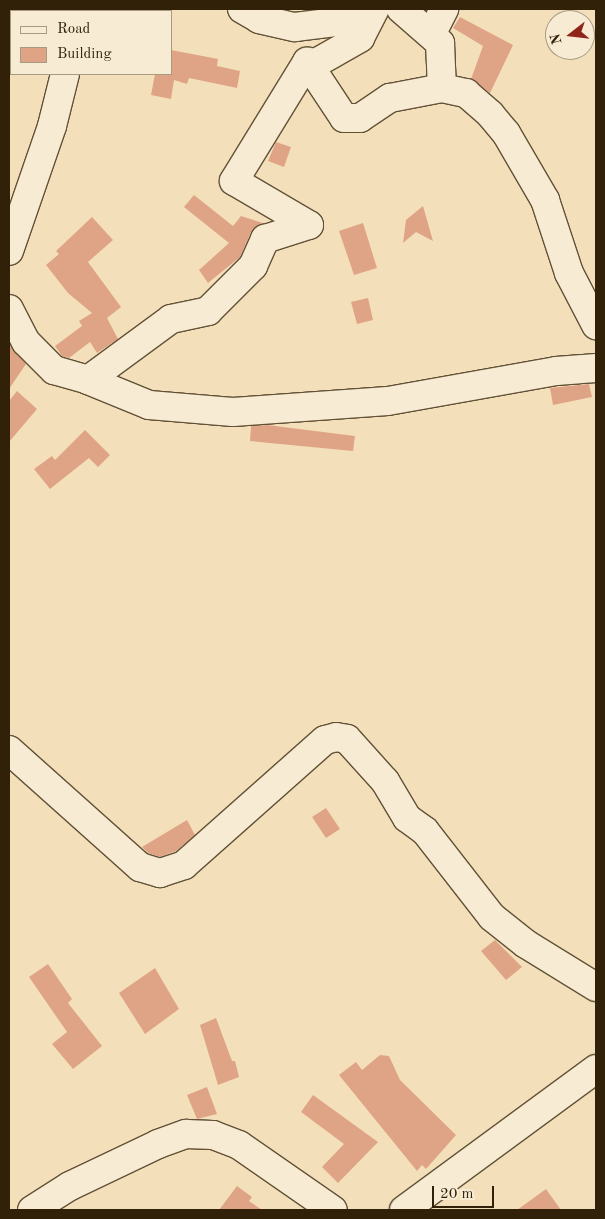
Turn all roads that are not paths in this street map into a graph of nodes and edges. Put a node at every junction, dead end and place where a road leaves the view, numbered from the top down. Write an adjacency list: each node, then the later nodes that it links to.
1 (242, 9): 2 (street)
2 (361, 9)
3 (375, 9): 7 (street)
4 (401, 9): 6 (street)
5 (444, 9): 6 (street)
6 (432, 33): 9 (street)
7 (307, 62): 9 (street); 14 (street)
8 (65, 75): 10 (street)
9 (442, 88): 12 (street)
10 (9, 251)
11 (9, 309): 14 (street)
12 (596, 325)
13 (596, 368): 14 (street)
14 (88, 380)
15 (9, 750): 16 (street)
16 (596, 987)
17 (596, 1069): 20 (street)
18 (32, 1210): 19 (street)
19 (333, 1210)
20 (404, 1210)

